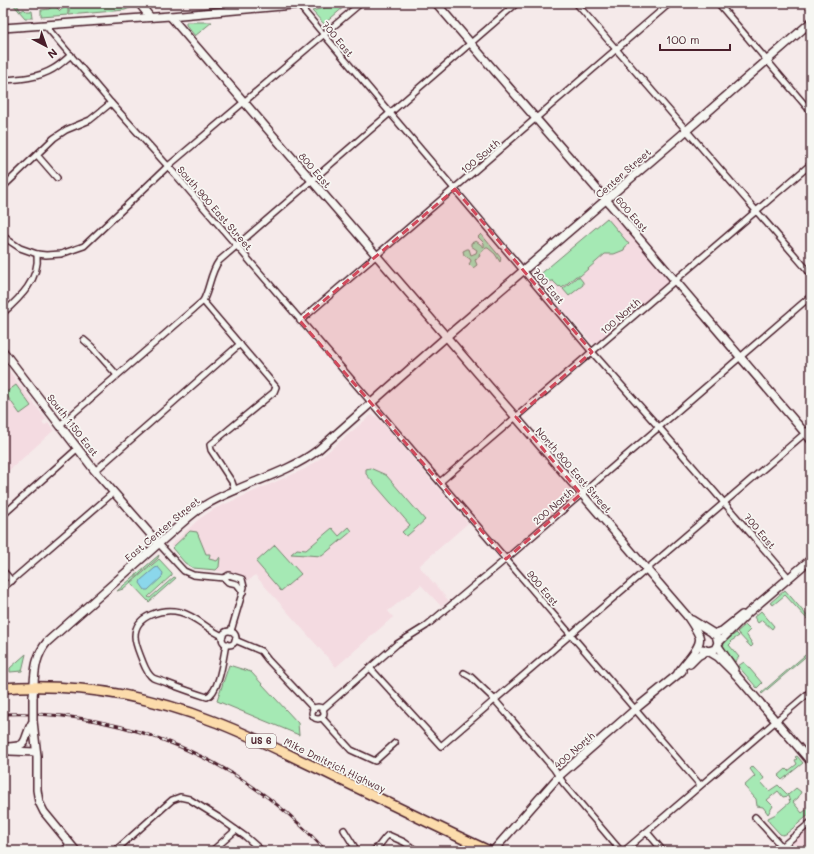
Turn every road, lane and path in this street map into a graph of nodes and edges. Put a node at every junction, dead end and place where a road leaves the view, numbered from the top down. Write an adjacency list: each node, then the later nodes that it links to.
1 (139, 3): 11 (street)
2 (314, 3): 9 (street)
3 (361, 3): 15 (street)
4 (436, 3): 16 (street, 600 East)
5 (517, 3): 16 (street)
6 (576, 3): 17 (street)
7 (670, 3): 17 (street, 100 South)
8 (718, 3): 19 (street)
9 (298, 4): 10 (street); 15 (street, 700 East)
10 (170, 16): 11 (street); 21 (street, 800 East)
11 (150, 17): 13 (street)
12 (811, 22): 19 (street, Center Street)
13 (45, 25): 14 (street); 18 (street, South 900 East Street)
14 (3, 28)
15 (323, 35): 21 (street); 24 (street, 700 East)
16 (471, 43): 24 (street); 25 (street, 600 East)
17 (617, 49): 25 (street, 100 South); 26 (street)
18 (71, 55): 20 (street); 22 (street, South 900 East Street)
19 (767, 60): 23 (street); 26 (street, Center Street)
20 (3, 80)
21 (243, 102): 29 (street); 31 (street, 800 East)
22 (111, 103): 27 (street); 29 (street, South 900 East Street)
23 (811, 112)
24 (390, 113): 31 (street); 33 (street, 700 East)
25 (536, 119): 33 (street, 100 South); 34 (street, 600 East)
26 (686, 131): 34 (street, Center Street); 35 (street)
27 (37, 155): 30 (street); 32 (street)
28 (811, 164): 35 (street, 100 North)
29 (167, 167): 37 (street, South 900 East Street); 38 (street)
30 (57, 178)
31 (311, 181): 37 (street); 39 (street, 800 East)
32 (3, 187)
33 (455, 189): 39 (street, 100 South); 40 (street, 700 East)
34 (606, 200): 40 (street, Center Street); 42 (street, 600 East)
35 (756, 211): 41 (street); 42 (street, 100 North)
36 (3, 235): 38 (street)
37 (236, 246): 44 (street); 46 (street, South 900 East Street)
38 (37, 254): 45 (street)
39 (376, 256): 46 (street, 100 South); 47 (street, 800 East)
40 (524, 270): 47 (street, Center Street); 51 (street, 700 East)
41 (811, 274)
42 (675, 280): 51 (street, 100 North); 52 (street, 600 East)
43 (811, 296): 52 (street, 200 North)
44 (203, 300): 49 (street); 53 (street)
45 (3, 313)
46 (300, 321): 54 (street, South 900 East Street)
47 (446, 337): 54 (street, East Center Street); 55 (street, North 800 East Street)
48 (84, 340): 53 (street)
49 (240, 344): 62 (street); 64 (street)
50 (3, 351): 56 (street, South 1150 East)
51 (592, 352): 55 (street, 100 North); 57 (street, 700 East)
52 (740, 357): 57 (street, 200 North); 59 (street, 600 East)
53 (117, 375): 56 (street)
54 (372, 403): 63 (street, 900 East); 64 (street, East Center Street)
55 (516, 417): 63 (street, 100 North); 66 (street, North 800 East Street)
56 (60, 424): 61 (street, South 1150 East)
57 (659, 426): 66 (street, 200 North); 67 (street, 700 East)
58 (811, 428): 59 (street)
59 (805, 433): 60 (street, 600 East); 67 (street)
60 (811, 440)
61 (78, 448): 62 (street, South 1150 East); 68 (street)
62 (95, 471): 65 (street, South 1150 East)
63 (440, 482): 70 (street, 900 East)
64 (235, 491): 69 (street, East Center Street)
65 (114, 492): 69 (street, South 1150 East); 75 (street)
66 (581, 494): 70 (street, 200 North); 72 (street, North 800 East Street)
67 (724, 502): 72 (street); 74 (street, 700 East)
68 (3, 515)
69 (160, 544): 79 (street); 92 (street, East Center Street)
70 (506, 559): 81 (street, 900 East); 88 (street, 200 North)
71 (810, 562): 74 (street)
72 (645, 568): 78 (street, North 800 East Street); 81 (street)
73 (3, 571): 75 (street)
74 (789, 578): 77 (street)
75 (12, 581): 76 (street)
76 (3, 588)
77 (749, 612): 80 (street); 86 (street)
78 (687, 616): 80 (street); 84 (street)
79 (231, 631): 82 (street); 83 (street)
80 (711, 633): 84 (street); 86 (street)
81 (570, 634): 95 (street); 98 (street, 900 East)
82 (223, 636): 85 (street); 85 (street)
83 (235, 640): 85 (street); 96 (street)
84 (700, 641): 87 (street); 90 (street)
85 (226, 644)
86 (718, 644): 87 (street); 91 (street)
87 (707, 651): 90 (street); 91 (street)
88 (370, 668): 95 (street); 97 (street, 200 North)
89 (464, 673): 95 (street)
90 (678, 673): 98 (street, 400 North)
91 (737, 676): 100 (street)
92 (34, 687): 93 (highway, Mike Dmitrich Highway / US 6); 101 (street, East Center Street, bridge); 124 (highway, Mike Dmitrich Highway / US 6)
93 (3, 688)
94 (811, 691): 100 (street)
95 (494, 699): 107 (street)
96 (314, 709): 97 (street); 99 (street)
97 (323, 709): 99 (street)
98 (635, 710): 107 (street, 400 North); 108 (street, 900 East)
99 (322, 718): 102 (street)
100 (776, 721): 106 (street); 108 (street)
101 (31, 726): 103 (street); 105 (street, East Center Street)
102 (395, 743)
103 (3, 747)
104 (3, 751): 105 (street)
105 (36, 752): 114 (street, East Center Street)
106 (811, 762)
107 (559, 776): 125 (street, 400 North); 126 (street)
108 (700, 785): 113 (street)
109 (756, 817): 115 (street)
110 (811, 822): 115 (street)
111 (236, 830): 118 (street); 119 (street); 120 (street)
112 (344, 830): 121 (street)
113 (647, 832): 126 (street); 127 (street)
114 (70, 844): 116 (street); 117 (street, East Center Street)
115 (779, 849)
116 (63, 851)
117 (76, 851)
118 (115, 851)
119 (212, 851)
120 (262, 851)
121 (356, 851)
122 (373, 851): 123 (street)
123 (417, 851)
124 (489, 851)
125 (493, 851)
126 (623, 851)
127 (663, 851)

